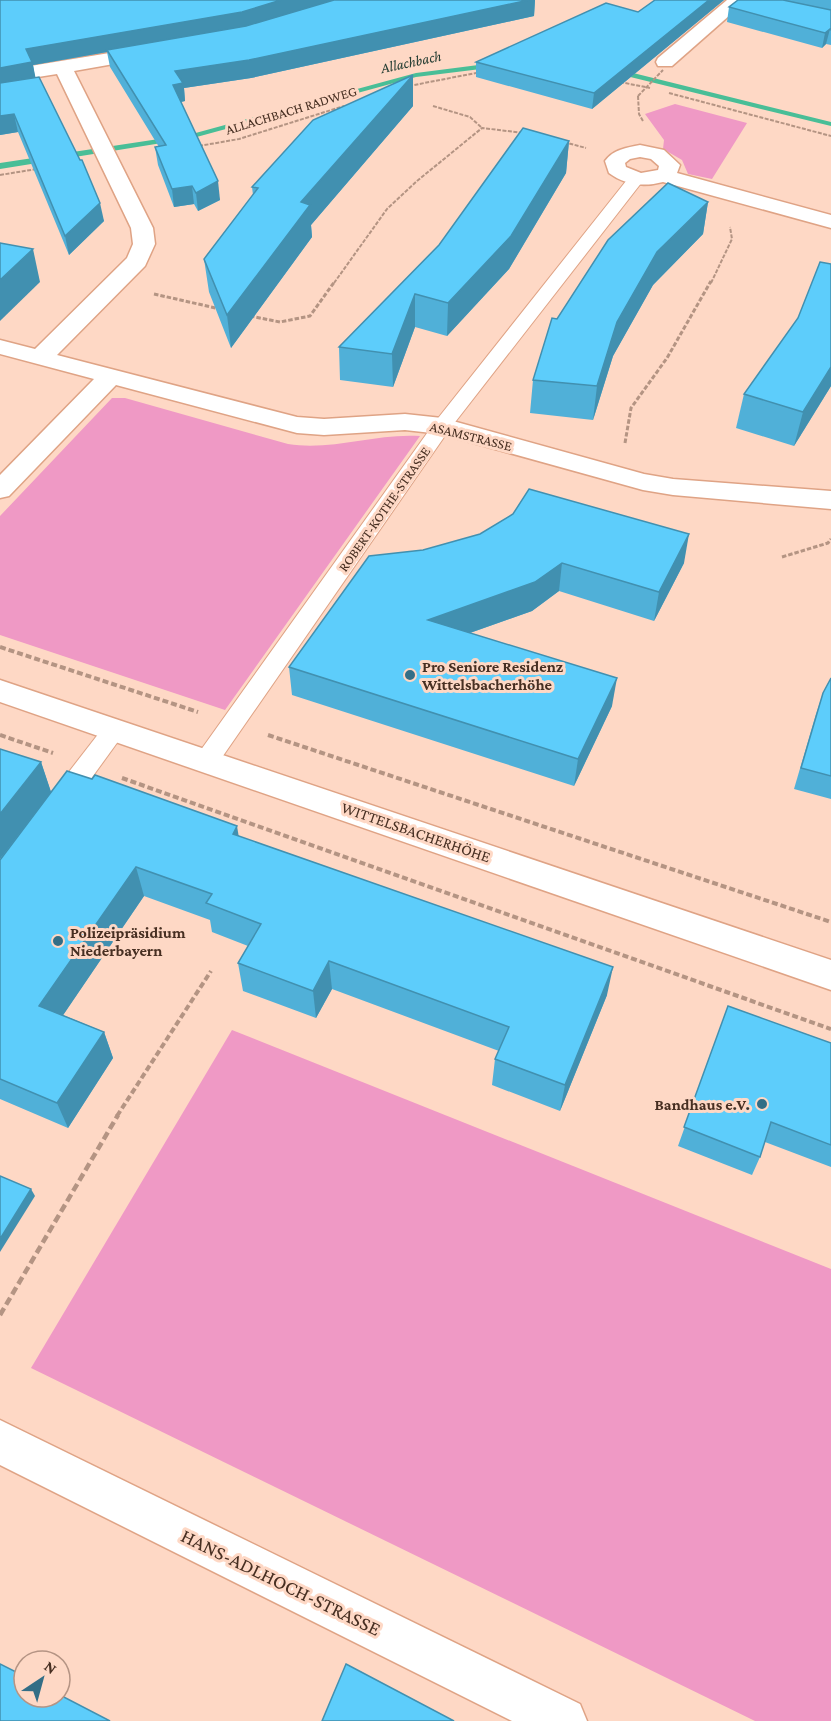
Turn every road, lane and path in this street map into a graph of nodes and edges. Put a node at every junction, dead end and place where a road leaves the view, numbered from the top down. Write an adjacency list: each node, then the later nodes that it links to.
1 (747, 1): 3 (street)
2 (167, 49): 5 (street)
3 (664, 66): 12 (path, bridge)
4 (489, 72): 8 (path)
5 (67, 74): 6 (street); 11 (street); 27 (street)
6 (0, 77)
7 (611, 80): 9 (path)
8 (407, 86)
9 (655, 89)
10 (666, 92): 17 (path)
11 (0, 94)
12 (638, 96)
13 (351, 104): 19 (path, ALLACHBACH RADWEG)
14 (433, 105): 15 (path)
15 (482, 128): 16 (path); 29 (path)
16 (533, 135)
17 (831, 136)
18 (563, 142): 20 (path)
19 (198, 146)
20 (618, 157): 23 (street); 24 (street)
21 (33, 170): 22 (path)
22 (0, 175)
23 (663, 176): 24 (street); 25 (street)
24 (636, 179): 33 (lane, ROBERT-KOTHE-STRASSE)
25 (731, 193): 26 (street); 34 (path)
26 (831, 222)
27 (115, 284): 28 (path); 31 (street)
28 (225, 310)
29 (247, 315)
30 (0, 347): 31 (street, ASAMSTRASSE)
31 (41, 357): 32 (street, ASAMSTRASSE)
32 (112, 375): 33 (street, ASAMSTRASSE); 35 (street)
33 (442, 426): 34 (street, ASAMSTRASSE); 41 (lane, ROBERT-KOTHE-STRASSE)
34 (618, 476): 36 (street, ASAMSTRASSE)
35 (0, 490)
36 (831, 500)
37 (831, 539): 38 (path)
38 (782, 557)
39 (0, 647): 41 (path)
40 (0, 691): 42 (street, WITTELSBACHERHÖHE)
41 (231, 722): 44 (lane, ROBERT-KOTHE-STRASSE); 47 (path)
42 (114, 730): 44 (street, WITTELSBACHERHÖHE); 45 (lane)
43 (0, 735): 45 (path)
44 (207, 760): 49 (street, WITTELSBACHERHÖHE)
45 (88, 766): 46 (lane); 50 (path)
46 (47, 819)
47 (831, 922)
48 (211, 970): 51 (path)
49 (831, 975)
50 (831, 1029)
51 (0, 1315)
52 (0, 1442): 53 (street, HANS-ADLHOCH-STRASSE)
53 (563, 1721)

